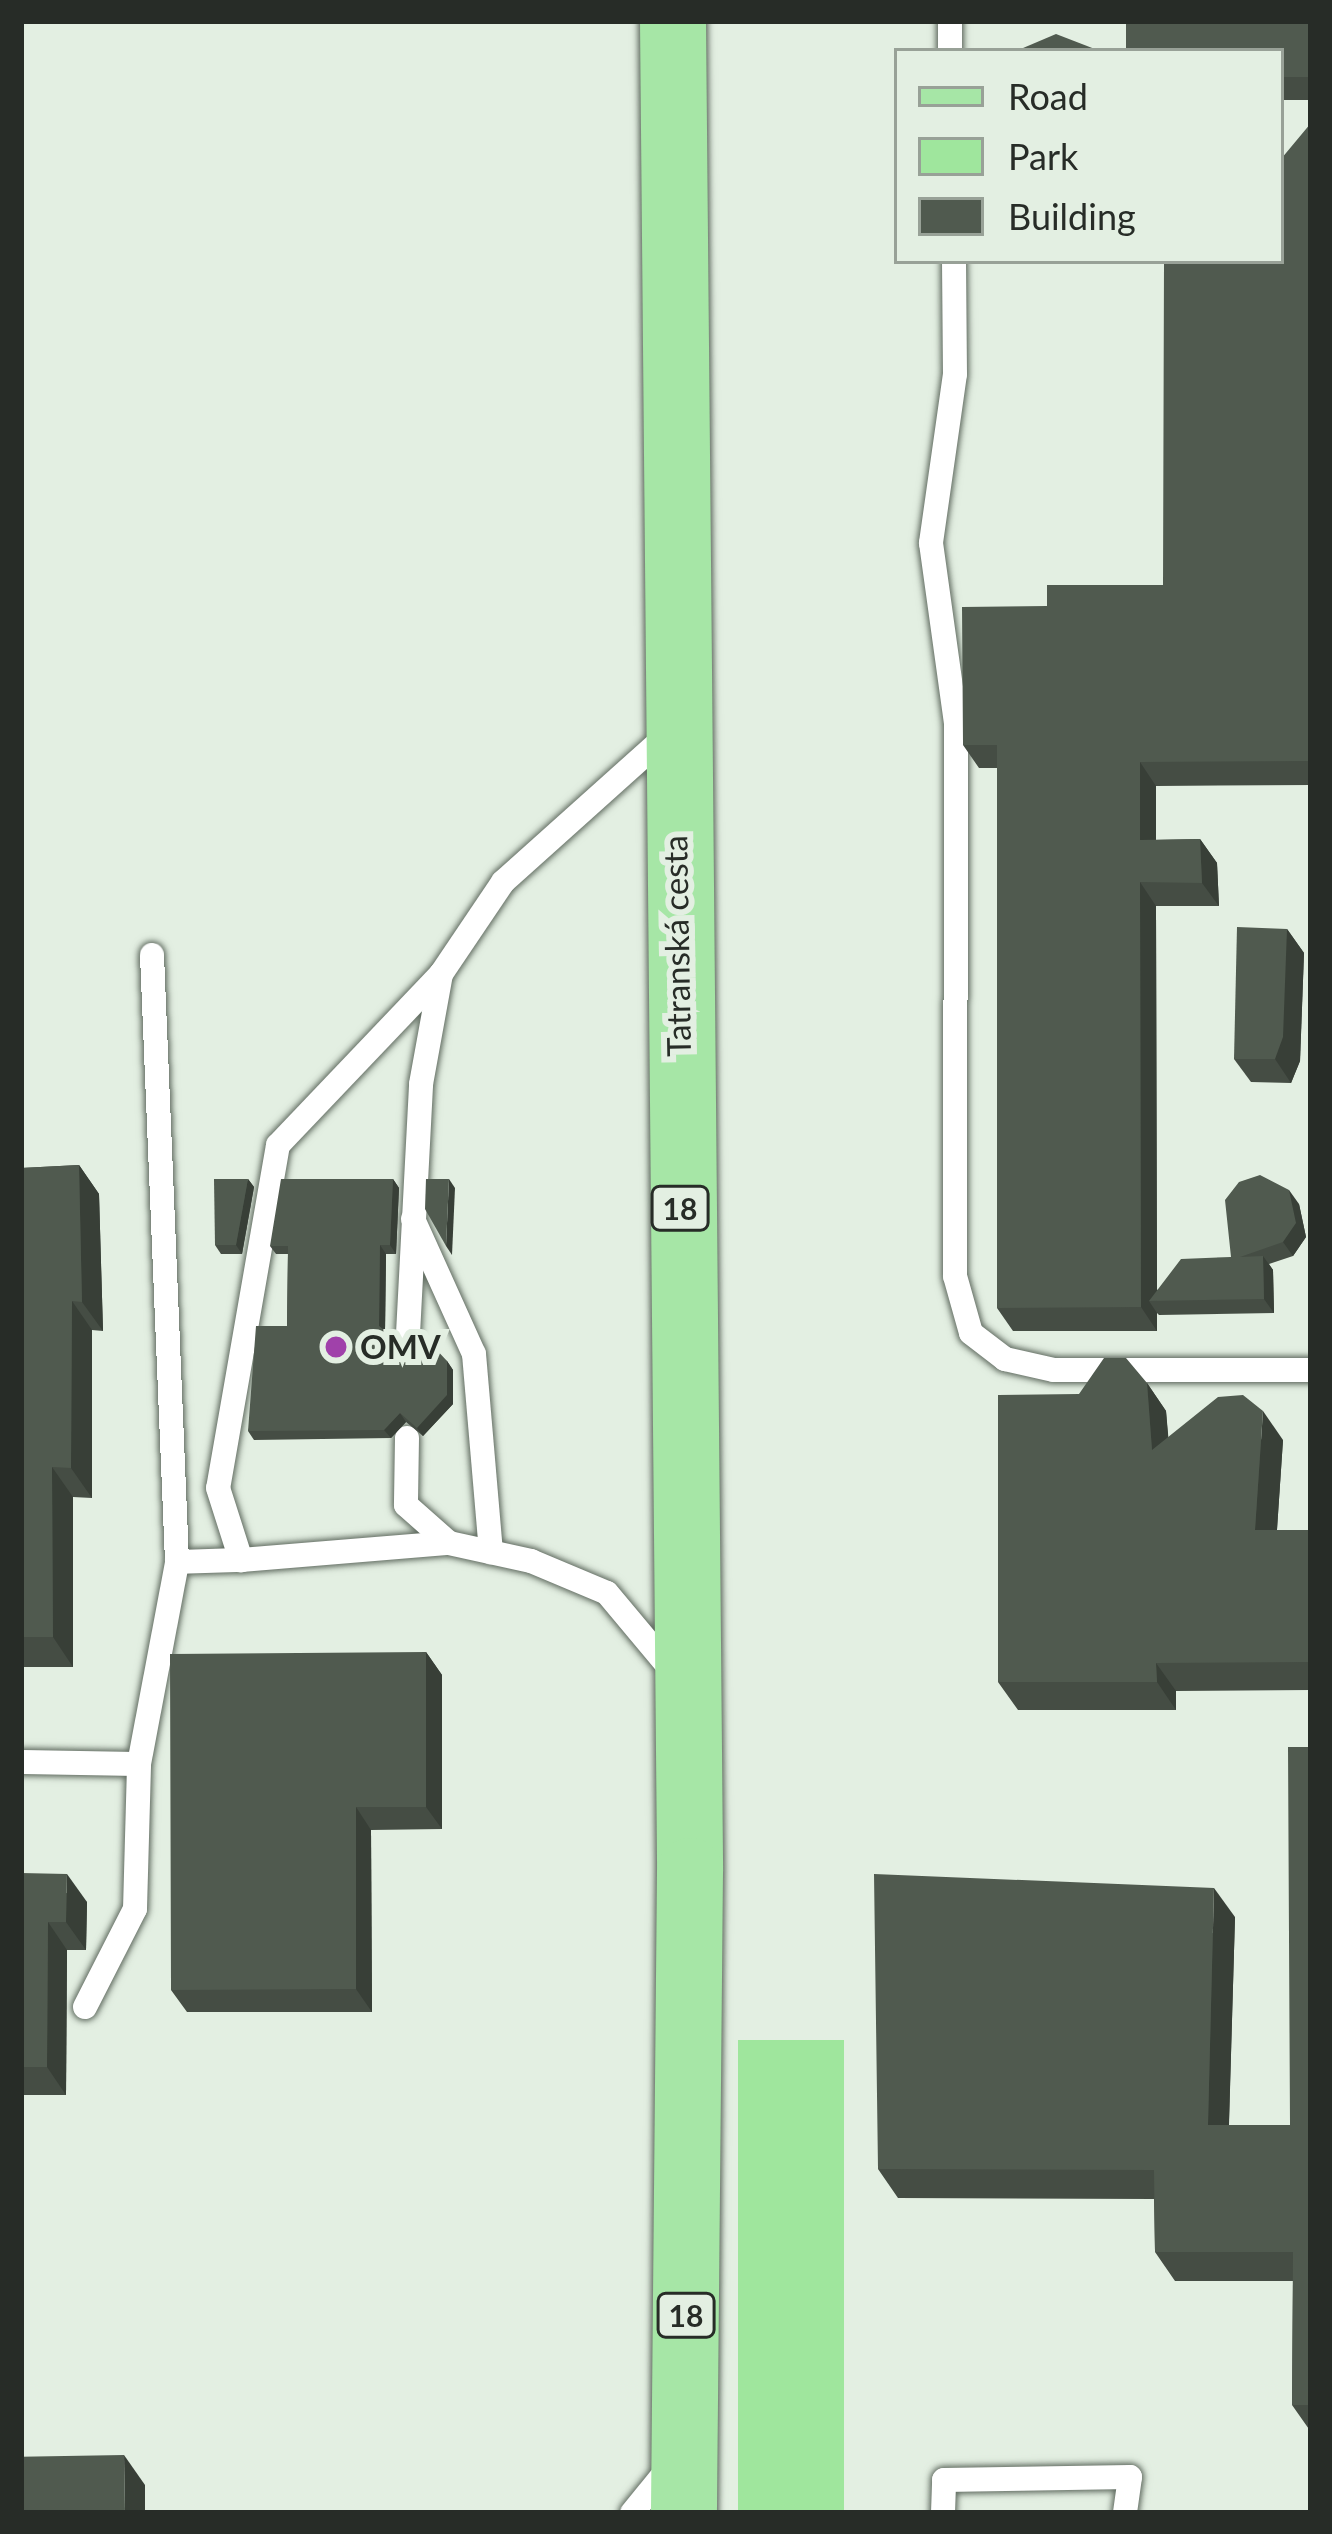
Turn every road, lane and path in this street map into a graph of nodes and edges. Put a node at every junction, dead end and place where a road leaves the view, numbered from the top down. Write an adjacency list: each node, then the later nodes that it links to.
1 (674, 21): 3 (main road, Tatranská cesta / 18)
2 (953, 264): 8 (lane)
3 (675, 728): 5 (lane); 14 (main road, Tatranská cesta / 18)
4 (152, 955): 13 (lane)
5 (441, 974): 6 (lane); 12 (lane)
6 (410, 1211): 7 (lane); 11 (lane)
7 (408, 1334)
8 (1311, 1370)
9 (407, 1438): 10 (lane)
10 (449, 1543): 11 (lane); 12 (lane)
11 (491, 1552): 14 (lane)
12 (241, 1560): 13 (lane)
13 (177, 1562): 16 (lane)
14 (687, 1689): 18 (main road, Tatranská cesta / 18)
15 (21, 1762): 16 (lane)
16 (139, 1764): 17 (lane)
17 (85, 2008)
18 (684, 2448): 19 (lane); 20 (main road, 18)
19 (632, 2513)
20 (684, 2513)
21 (943, 2513): 22 (lane)
22 (1125, 2513)

